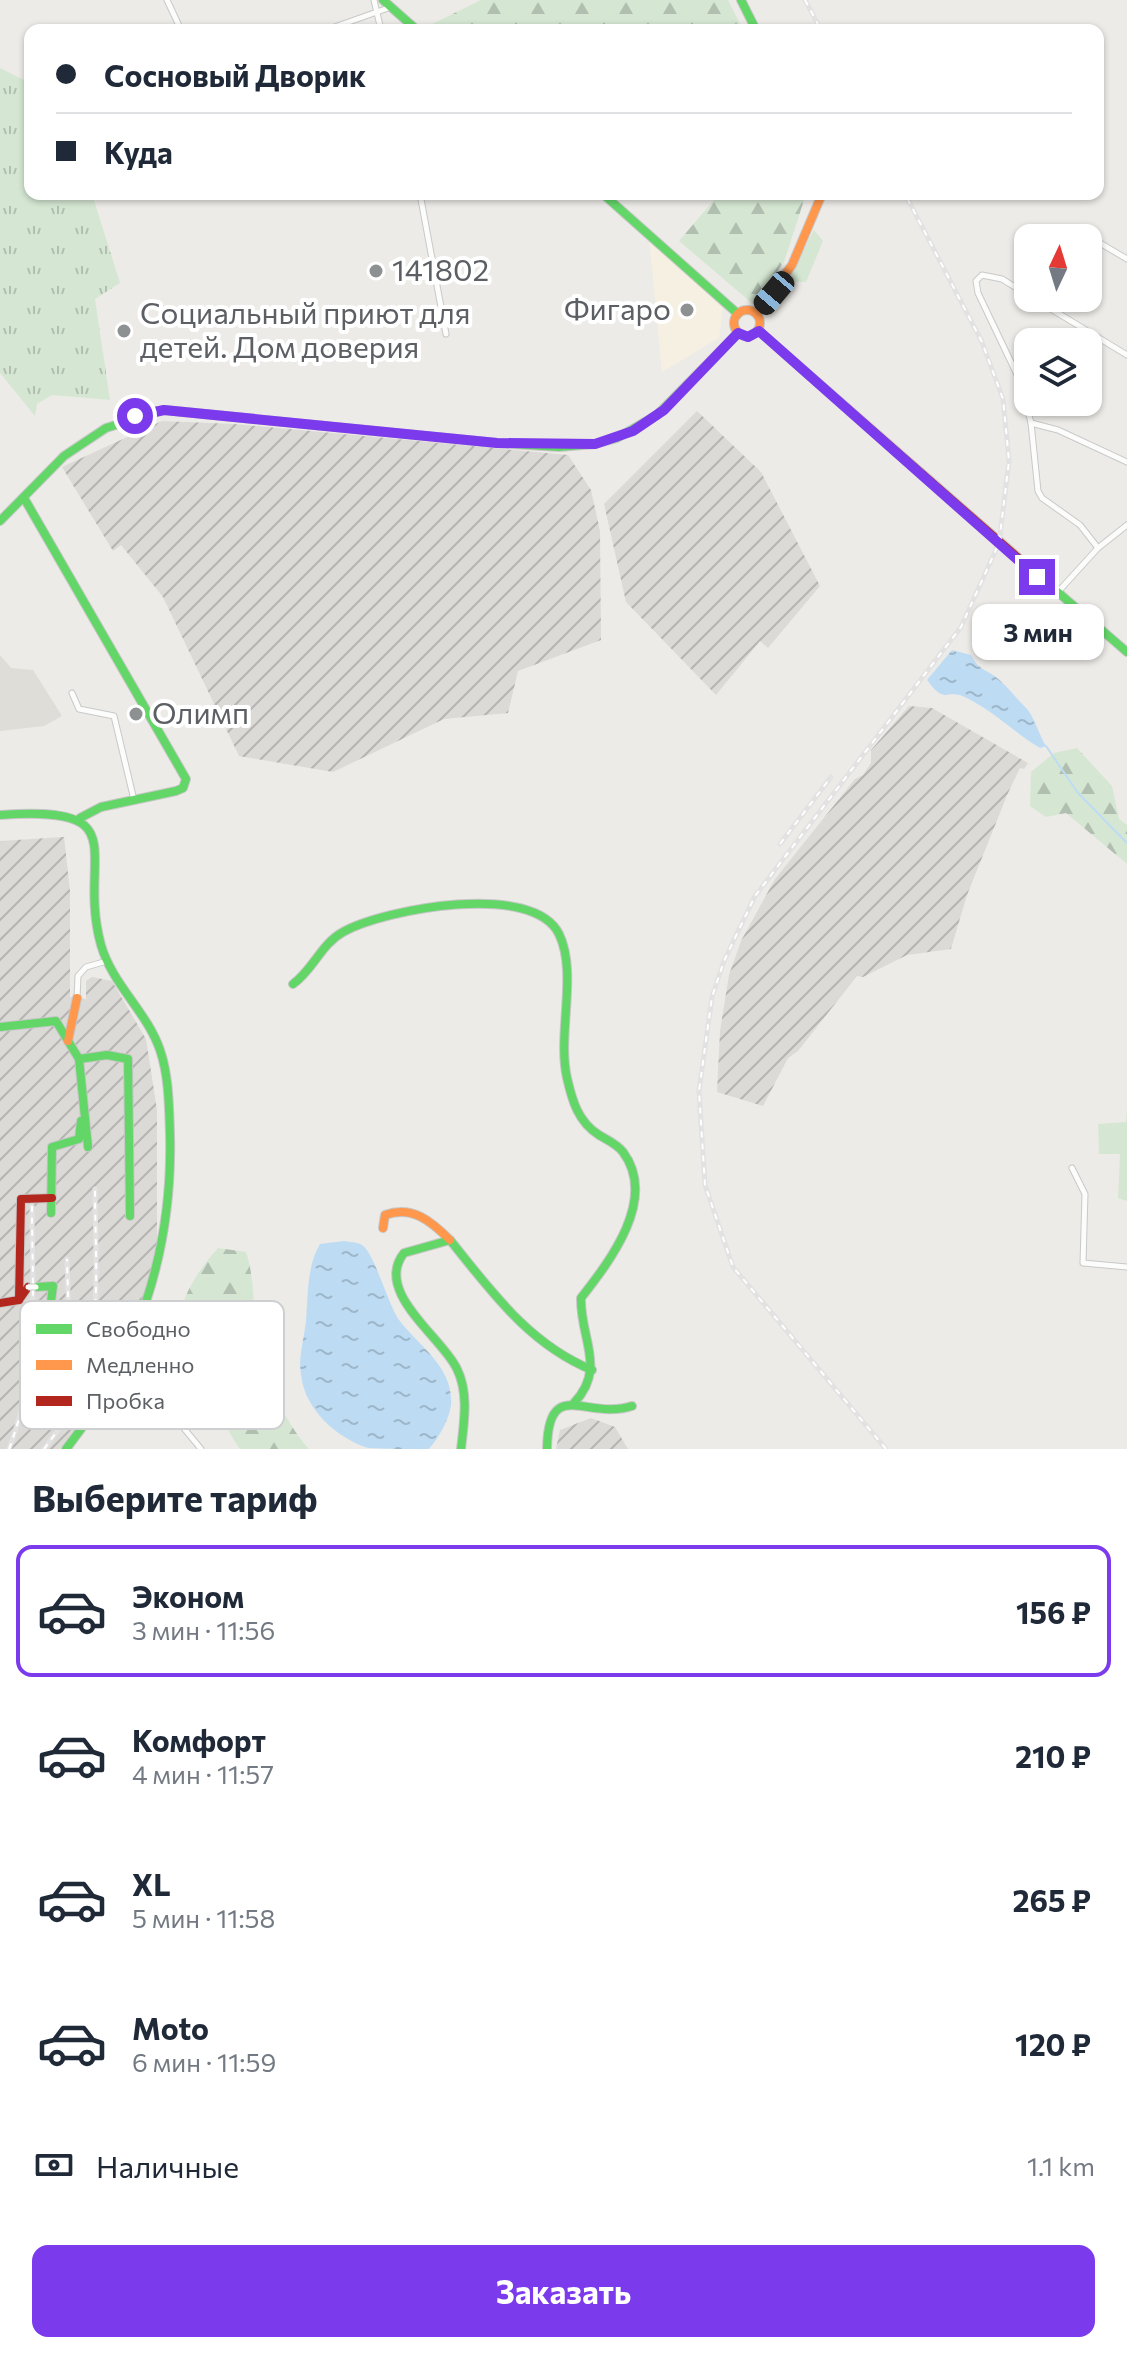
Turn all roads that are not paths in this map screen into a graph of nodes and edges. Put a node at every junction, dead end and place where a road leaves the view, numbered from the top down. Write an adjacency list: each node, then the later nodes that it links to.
1 (167, 0): 7 (street)
2 (374, 0): 6 (street)
3 (383, 0): 5 (street)
4 (741, 0): 11 (street)
5 (391, 7): 6 (street); 10 (street)
6 (377, 15): 8 (street); 9 (street)
7 (178, 24)
8 (346, 24)
9 (379, 24)
10 (410, 24)
11 (753, 24)
12 (421, 200): 23 (street)
13 (610, 200): 20 (street)
14 (819, 200): 19 (street)
15 (1102, 244): 16 (street)
16 (1127, 259)
17 (1014, 287): 25 (street)
18 (1056, 312): 24 (street)
19 (756, 313): 20 (street); 21 (street)
20 (738, 314): 22 (street)
21 (759, 331): 22 (street); 31 (street)
22 (738, 333): 27 (street)
23 (446, 334)
24 (1127, 355)
25 (1031, 423): 26 (street); 30 (street)
26 (1127, 462)
27 (24, 498): 28 (street); 34 (street)
28 (0, 521)
29 (1127, 525): 30 (street)
30 (1098, 548): 31 (street)
31 (1057, 594): 32 (street)
32 (1127, 652)
33 (72, 693): 34 (street)
34 (134, 800): 36 (street)
35 (0, 815): 36 (street)
36 (80, 818): 37 (street)
37 (107, 961): 39 (street); 54 (street)
38 (293, 984): 56 (street)
39 (77, 998): 41 (street)
40 (0, 1027): 41 (street)
41 (68, 1041): 42 (street)
42 (79, 1059): 43 (street); 48 (street)
43 (83, 1103): 44 (street); 46 (street)
44 (88, 1147)
45 (1072, 1168): 51 (street)
46 (52, 1198): 47 (street); 52 (street)
47 (51, 1213)
48 (130, 1216)
49 (383, 1228): 50 (street)
50 (450, 1240): 56 (street); 63 (street)
51 (1127, 1267)
52 (19, 1300): 53 (street); 55 (street)
53 (51, 1301)
54 (148, 1301)
55 (0, 1303)
56 (592, 1370): 57 (street)
57 (574, 1403): 58 (street); 64 (street)
58 (632, 1406)
59 (81, 1429): 61 (street)
60 (185, 1429): 62 (street)
61 (66, 1449)
62 (201, 1449)
63 (461, 1449)
64 (547, 1449)

